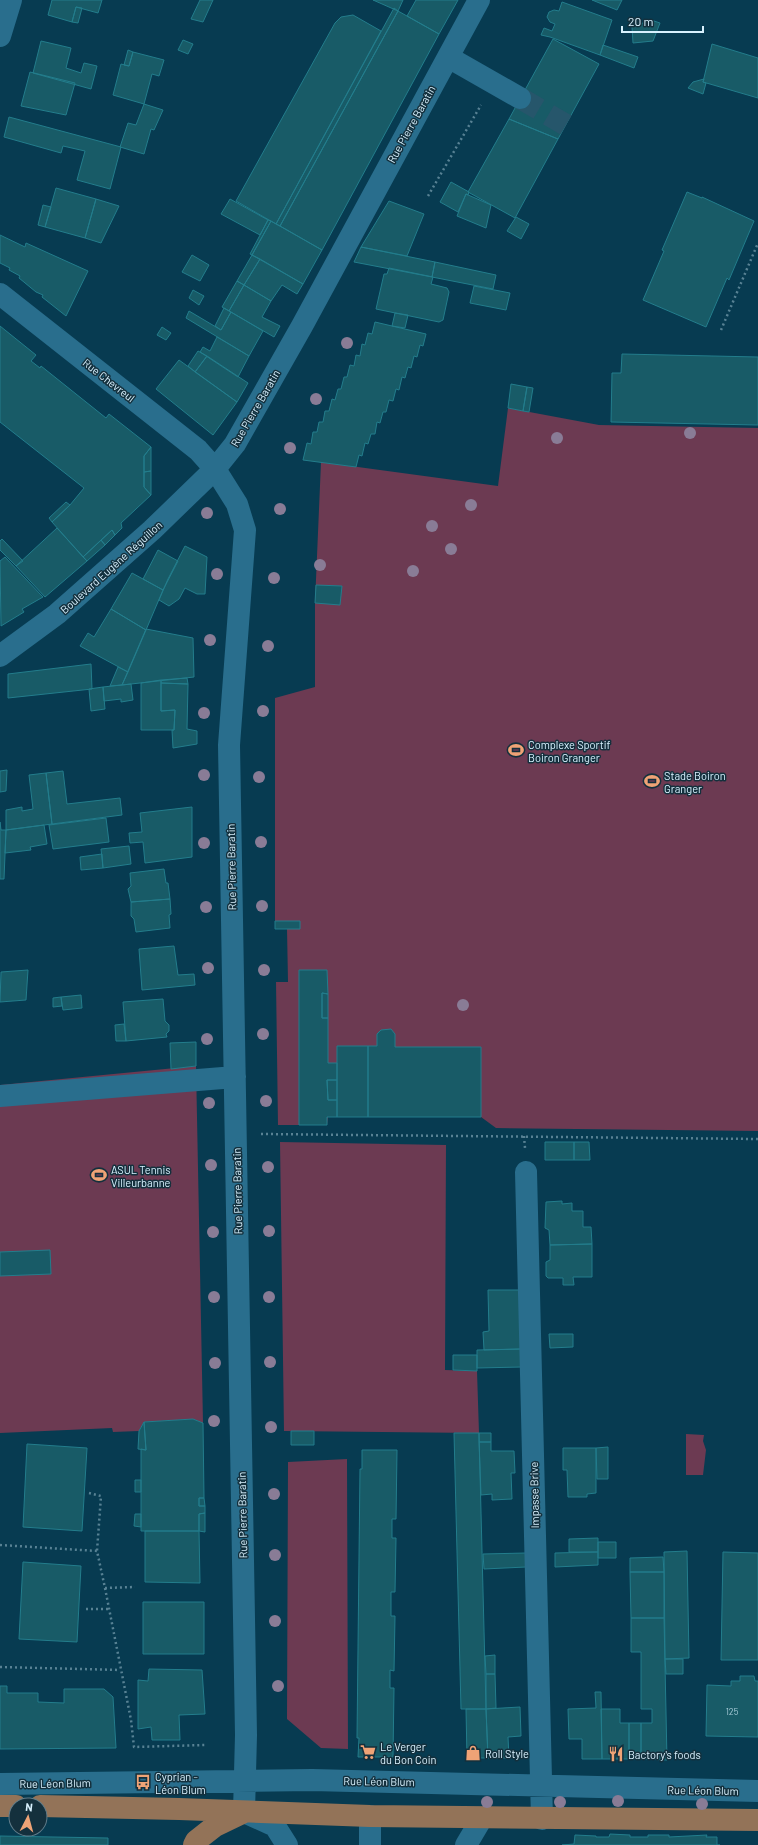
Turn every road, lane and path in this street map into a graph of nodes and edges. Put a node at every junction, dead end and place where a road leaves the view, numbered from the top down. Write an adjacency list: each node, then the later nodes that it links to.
1 (11, 0): 3 (street)
2 (479, 0): 4 (street, Rue Pierre Baratin)
3 (0, 36)
4 (448, 57): 5 (street); 11 (street, Rue Pierre Baratin)
5 (493, 83): 6 (street); 7 (path)
6 (520, 98)
7 (428, 196)
8 (758, 244): 10 (path)
9 (0, 294): 11 (street, Rue Chevreul)
10 (721, 330)
11 (215, 469): 12 (street, Boulevard Eugène Réguillon); 13 (street, Rue Pierre Baratin)
12 (0, 656)
13 (235, 1078): 14 (street); 15 (street, Rue Pierre Baratin)
14 (0, 1096)
15 (236, 1134): 16 (path); 28 (street, Rue Pierre Baratin)
16 (758, 1139)
17 (526, 1172): 30 (street, Impasse Brive)
18 (89, 1493): 20 (path)
19 (0, 1545): 20 (path)
20 (97, 1551): 21 (path)
21 (105, 1588): 22 (path); 24 (path)
22 (135, 1588)
23 (86, 1609): 24 (path)
24 (108, 1609): 26 (path)
25 (0, 1667): 26 (path)
26 (120, 1670): 27 (path)
27 (205, 1745)
28 (245, 1781): 29 (street, Rue Léon Blum); 30 (street, Rue Léon Blum); 33 (street, Rue Pierre Baratin)
29 (0, 1784)
30 (541, 1785): 31 (street, Rue Léon Blum); 36 (street, Impasse Brive)
31 (758, 1791)
32 (48, 1806): 33 (main road, Rue Léon Blum)
33 (244, 1812): 34 (main road, Rue Léon Blum); 38 (main road); 39 (street)
34 (370, 1816): 35 (main road, Rue Léon Blum); 40 (street)
35 (482, 1818): 36 (main road, Rue Léon Blum); 41 (street)
36 (542, 1819): 37 (main road, Rue Léon Blum)
37 (758, 1820)
38 (194, 1845)
39 (287, 1845)
40 (370, 1845)
41 (466, 1845)

